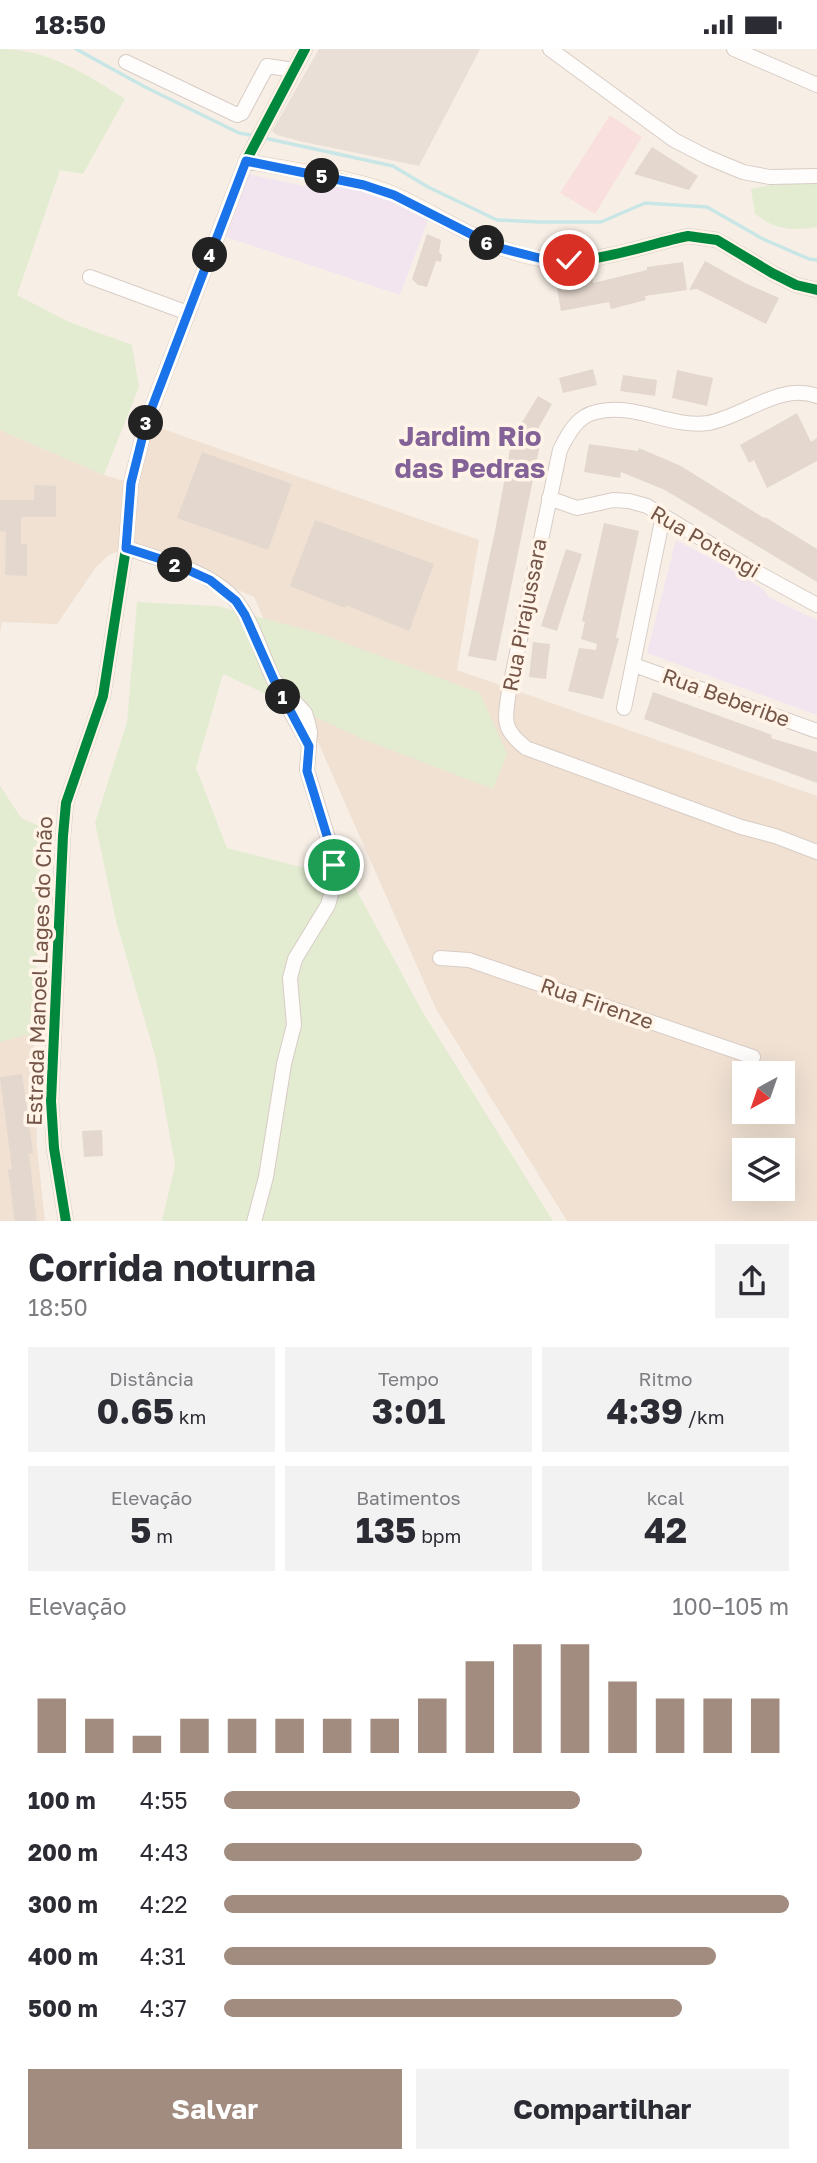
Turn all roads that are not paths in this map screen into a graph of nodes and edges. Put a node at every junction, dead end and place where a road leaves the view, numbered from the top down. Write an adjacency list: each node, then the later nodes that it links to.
1 (305, 49): 5 (street, Estrada Manoel Lages do Chão)
2 (550, 49): 8 (street)
3 (734, 49): 6 (street)
4 (126, 62): 5 (street)
5 (294, 70): 7 (street, Estrada Manoel Lages do Chão)
6 (817, 85)
7 (249, 154): 10 (street); 11 (street, Estrada Manoel Lages do Chão)
8 (817, 177)
9 (90, 277): 11 (street)
10 (817, 290)
11 (188, 313): 15 (street, Estrada Manoel Lages do Chão)
12 (817, 396): 13 (street, Rua Pirajussara)
13 (549, 498): 14 (street, Rua Potengi); 22 (street, Rua Pirajussara)
14 (663, 516): 16 (street, Rua Potengi); 17 (street)
15 (126, 548): 18 (street); 25 (street, Estrada Manoel Lages do Chão)
16 (817, 605)
17 (634, 665): 19 (street); 20 (street, Rua Beberibe)
18 (274, 680): 21 (street); 21 (street)
19 (624, 708)
20 (817, 731)
21 (309, 746): 26 (street)
22 (817, 852)
23 (440, 958): 24 (street, Rua Firenze)
24 (753, 1058)
25 (66, 1221)
26 (254, 1221)

